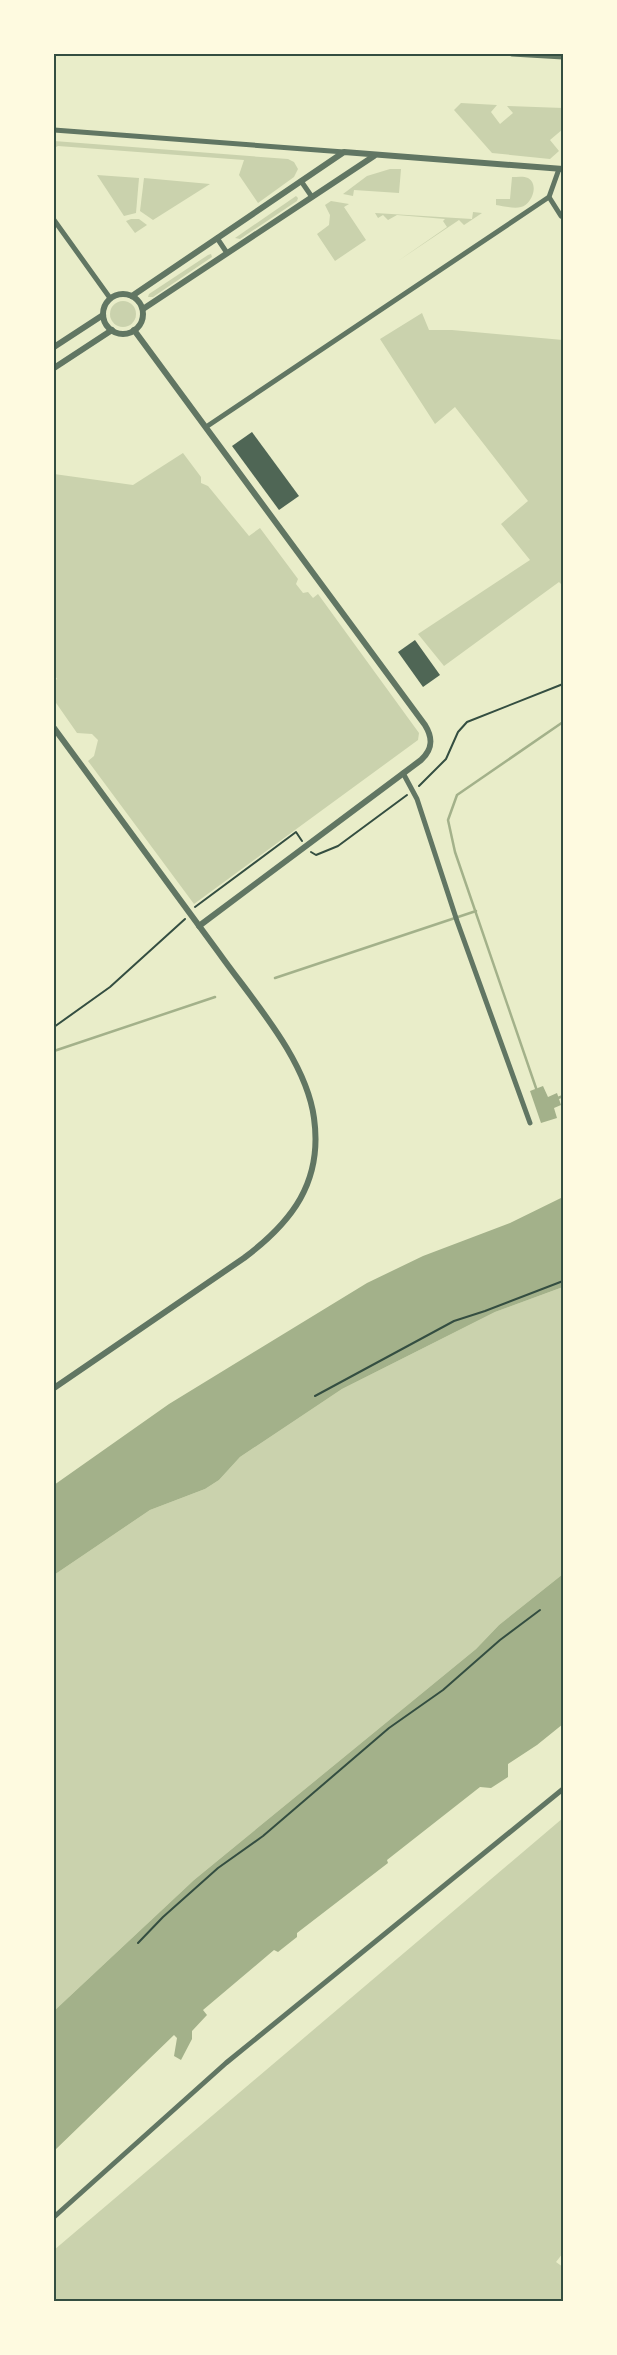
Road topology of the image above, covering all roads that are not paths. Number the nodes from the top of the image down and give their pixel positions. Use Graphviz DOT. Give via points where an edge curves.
graph roads {
  1 [pos="512,54"];
  2 [pos="552,55"];
  3 [pos="563,57"];
  4 [pos="54,130"];
  5 [pos="344,152"];
  6 [pos="374,156"];
  7 [pos="561,169"];
  8 [pos="301,181"];
  9 [pos="312,197"];
  10 [pos="549,197"];
  11 [pos="560,216"];
  12 [pos="54,220"];
  13 [pos="217,238"];
  14 [pos="227,253"];
  15 [pos="132,296"];
  16 [pos="110,298"];
  17 [pos="143,309"];
  18 [pos="103,315"];
  19 [pos="112,330"];
  20 [pos="134,330"];
  21 [pos="54,348"];
  22 [pos="54,368"];
  23 [pos="206,427"];
  24 [pos="54,728"];
  25 [pos="403,773"];
  26 [pos="200,926"];
  27 [pos="530,1123"];
  28 [pos="54,1388"];
  29 [pos="563,1788"];
  30 [pos="54,2216"];
  1 -- 2 [label="street"];
  2 -- 3 [label="street"];
  4 -- 5 [label="street"];
  5 -- 6 [label="street"];
  5 -- 8 [label="street"];
  6 -- 7 [label="street"];
  6 -- 9 [label="street"];
  7 -- 10 [label="street"];
  8 -- 9 [label="street"];
  8 -- 13 [label="street"];
  9 -- 14 [label="street"];
  10 -- 11 [label="street"];
  10 -- 23 [label="street"];
  12 -- 16 [label="street"];
  13 -- 14 [label="street"];
  13 -- 15 [label="street"];
  14 -- 17 [label="street"];
  15 -- 16 [label="street" via="121,294"];
  15 -- 17 [label="street"];
  16 -- 18 [label="street" via="104,306"];
  17 -- 20 [label="street" via="141,322"];
  18 -- 19 [label="street"];
  18 -- 21 [label="street"];
  19 -- 20 [label="street" via="123,334"];
  19 -- 22 [label="street"];
  20 -- 23 [label="street"];
  23 -- 25 [label="street" via="429,732 431,745 427,755"];
  24 -- 26 [label="street"];
  25 -- 26 [label="street"];
  25 -- 27 [label="street" via="416,794 454,913"];
  26 -- 28 [label="street" via="278,1036 305,1085 316,1131 310,1177 291,1215 263,1244"];
  29 -- 30 [label="street" via="226,2062"];
}
